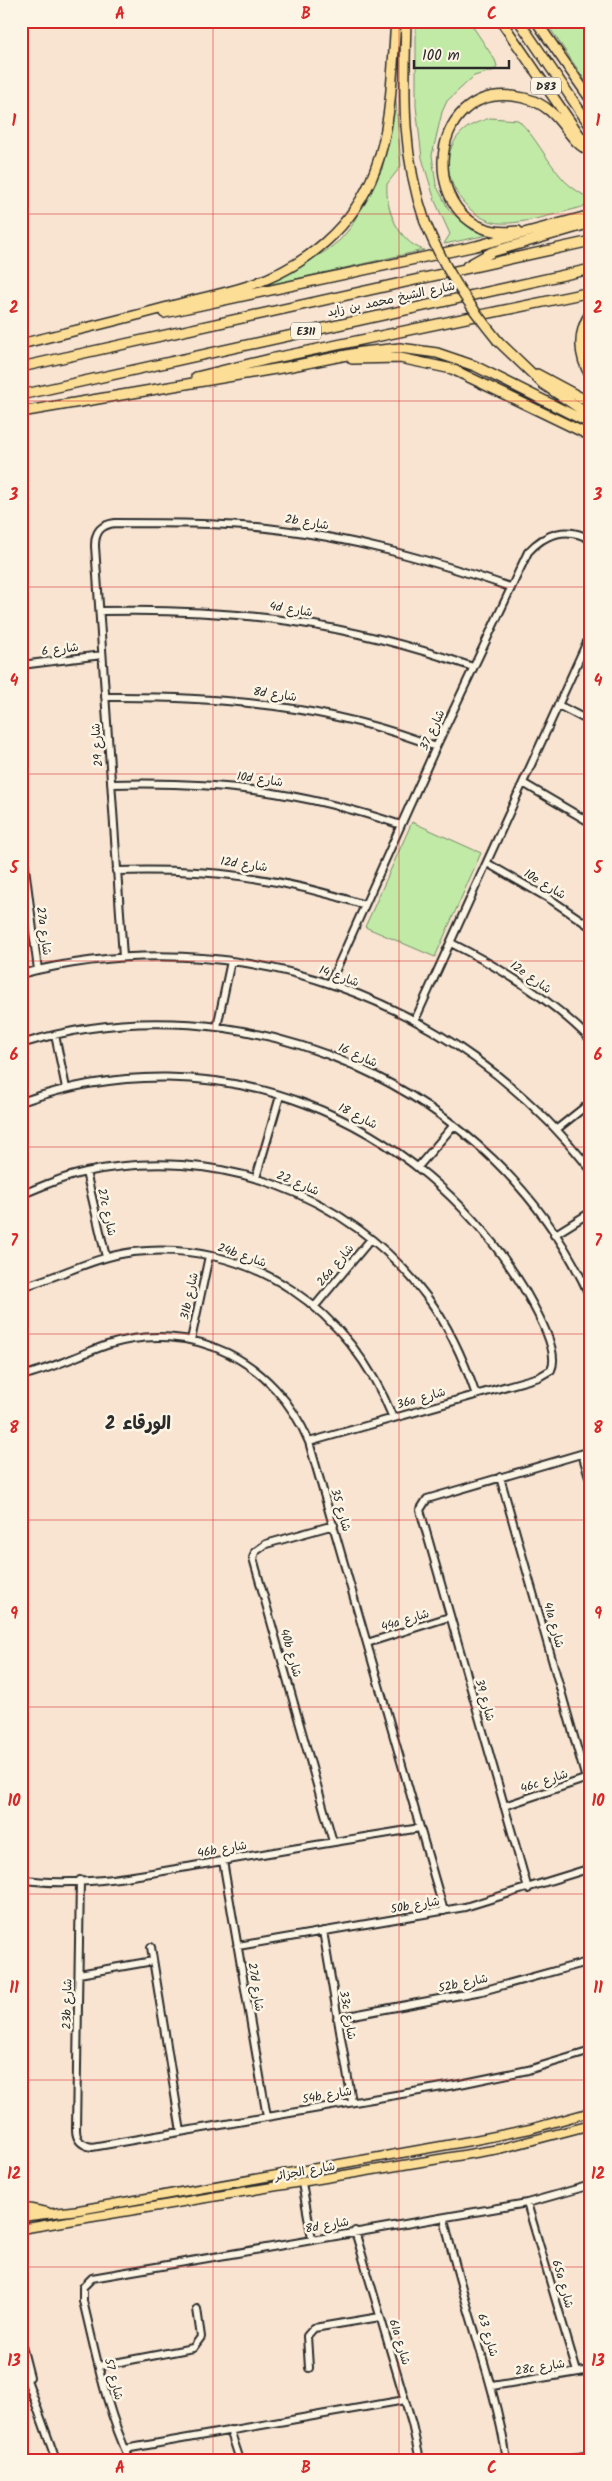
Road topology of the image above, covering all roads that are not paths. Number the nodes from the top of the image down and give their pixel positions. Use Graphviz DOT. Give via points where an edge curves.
graph roads {
  1 [pos="396,21"];
  2 [pos="406,21"];
  3 [pos="501,21"];
  4 [pos="519,21"];
  5 [pos="536,21"];
  6 [pos="591,100"];
  7 [pos="591,127"];
  8 [pos="591,151"];
  9 [pos="591,215"];
  10 [pos="577,218"];
  11 [pos="591,222"];
  12 [pos="591,241"];
  13 [pos="591,268"];
  14 [pos="464,269"];
  15 [pos="591,292"];
  16 [pos="591,312"];
  17 [pos="124,319"];
  18 [pos="21,344"];
  19 [pos="518,361"];
  20 [pos="21,367"];
  21 [pos="287,367"];
  22 [pos="591,377"];
  23 [pos="152,390"];
  24 [pos="21,395"];
  25 [pos="591,403"];
  26 [pos="21,412"];
  27 [pos="591,416"];
  28 [pos="591,424"];
  29 [pos="591,436"];
  30 [pos="97,532"];
  31 [pos="591,540"];
  32 [pos="510,587"];
  33 [pos="101,611"];
  34 [pos="591,633"];
  35 [pos="102,655"];
  36 [pos="21,665"];
  37 [pos="473,667"];
  38 [pos="105,698"];
  39 [pos="558,705"];
  40 [pos="591,722"];
  41 [pos="436,747"];
  42 [pos="523,783"];
  43 [pos="111,784"];
  44 [pos="591,824"];
  45 [pos="401,825"];
  46 [pos="21,836"];
  47 [pos="486,863"];
  48 [pos="116,871"];
  49 [pos="24,885"];
  50 [pos="365,905"];
  51 [pos="591,927"];
  52 [pos="450,943"];
  53 [pos="123,957"];
  54 [pos="228,961"];
  55 [pos="38,970"];
  56 [pos="21,974"];
  57 [pos="330,983"];
  58 [pos="415,1020"];
  59 [pos="220,1027"];
  60 [pos="53,1036"];
  61 [pos="591,1040"];
  62 [pos="21,1044"];
  63 [pos="66,1088"];
  64 [pos="280,1096"];
  65 [pos="21,1102"];
  66 [pos="591,1102"];
  67 [pos="452,1124"];
  68 [pos="557,1129"];
  69 [pos="418,1167"];
  70 [pos="591,1170"];
  71 [pos="86,1172"];
  72 [pos="256,1178"];
  73 [pos="21,1195"];
  74 [pos="591,1212"];
  75 [pos="556,1237"];
  76 [pos="371,1239"];
  77 [pos="209,1256"];
  78 [pos="106,1257"];
  79 [pos="21,1287"];
  80 [pos="591,1299"];
  81 [pos="316,1306"];
  82 [pos="191,1340"];
  83 [pos="21,1376"];
  84 [pos="539,1377"];
  85 [pos="476,1395"];
  86 [pos="393,1418"];
  87 [pos="310,1442"];
  88 [pos="591,1451"];
  89 [pos="582,1454"];
  90 [pos="500,1477"];
  91 [pos="591,1483"];
  92 [pos="334,1525"];
  93 [pos="449,1618"];
  94 [pos="367,1643"];
  95 [pos="588,1778"];
  96 [pos="504,1806"];
  97 [pos="420,1828"];
  98 [pos="333,1842"];
  99 [pos="223,1860"];
  100 [pos="591,1868"];
  101 [pos="23,1880"];
  102 [pos="80,1880"];
  103 [pos="528,1889"];
  104 [pos="444,1911"];
  105 [pos="323,1931"];
  106 [pos="238,1946"];
  107 [pos="151,1947"];
  108 [pos="153,1961"];
  109 [pos="591,1961"];
  110 [pos="79,1974"];
  111 [pos="337,2018"];
  112 [pos="591,2051"];
  113 [pos="352,2102"];
  114 [pos="591,2112"];
  115 [pos="267,2116"];
  116 [pos="591,2125"];
  117 [pos="76,2129"];
  118 [pos="181,2132"];
  119 [pos="302,2183"];
  120 [pos="591,2185"];
  121 [pos="527,2203"];
  122 [pos="21,2207"];
  123 [pos="49,2213"];
  124 [pos="21,2217"];
  125 [pos="444,2218"];
  126 [pos="45,2227"];
  127 [pos="21,2230"];
  128 [pos="355,2231"];
  129 [pos="21,2235"];
  130 [pos="312,2239"];
  131 [pos="84,2301"];
  132 [pos="197,2309"];
  133 [pos="380,2317"];
  134 [pos="21,2342"];
  135 [pos="21,2364"];
  136 [pos="99,2366"];
  137 [pos="309,2368"];
  138 [pos="591,2370"];
  139 [pos="577,2372"];
  140 [pos="492,2386"];
  141 [pos="405,2400"];
  142 [pos="37,2402"];
  143 [pos="230,2430"];
  144 [pos="125,2449"];
  145 [pos="591,2455"];
  146 [pos="56,2460"];
  147 [pos="130,2460"];
  148 [pos="240,2460"];
  149 [pos="420,2460"];
  150 [pos="507,2460"];
  151 [pos="560,2460"];
  1 -- 17 [label="highway" via="380,158 365,193 344,224 309,255 264,280"];
  2 -- 19 [label="highway, bridge" via="405,142 412,183 440,258 460,292"];
  3 -- 8 [label="highway, D83"];
  4 -- 7 [label="highway, D83"];
  5 -- 6 [label="highway"];
  8 -- 10 [label="highway" via="580,145 558,116 546,107 524,98 508,96 485,100 466,111 455,122 444,146 442,163 446,188 460,210 480,225 513,232"];
  9 -- 10 [label="highway"];
  10 -- 17 [label="highway" via="476,246 180,310"];
  11 -- 14 [label="highway" via="492,252"];
  12 -- 14 [label="highway, شارع الشيخ محمد بن زايد / E311"];
  13 -- 24 [label="highway, شارع الشيخ محمد بن زايد / E311"];
  14 -- 20 [label="highway, شارع الشيخ محمد بن زايد / E311"];
  15 -- 23 [label="highway" via="270,359"];
  16 -- 22 [label="highway" via="583,328 580,346"];
  17 -- 18 [label="highway"];
  19 -- 25 [label="highway"];
  19 -- 27 [label="highway" via="556,395"];
  21 -- 23 [label="highway"];
  21 -- 28 [label="highway" via="379,349 400,348 437,354 475,366"];
  21 -- 29 [label="highway" via="381,357 434,364 470,376"];
  23 -- 26 [label="highway"];
  30 -- 32 [label="street, 2b شارع" via="108,524 166,523 233,525 296,532 391,550"];
  30 -- 33 [label="street, شارع 29" via="95,546"];
  31 -- 32 [label="street, شارع 37" via="567,532 545,537 528,552"];
  32 -- 37 [label="street, شارع 37"];
  33 -- 35 [label="street, شارع 29"];
  33 -- 37 [label="street, 4d شارع" via="212,612 297,621 374,636"];
  34 -- 39 [label="street"];
  35 -- 36 [label="street, شارع 6"];
  35 -- 38 [label="street, شارع 29"];
  37 -- 41 [label="street, شارع 37"];
  38 -- 41 [label="street, 8d شارع" via="200,698 283,706 378,727"];
  38 -- 43 [label="street, شارع 29"];
  39 -- 40 [label="street"];
  39 -- 42 [label="street"];
  41 -- 45 [label="street, شارع 37"];
  42 -- 44 [label="street"];
  42 -- 47 [label="street"];
  43 -- 45 [label="street, 10d شارع" via="210,784 276,792 341,806"];
  43 -- 48 [label="street, شارع 29"];
  45 -- 50 [label="street, شارع 37"];
  46 -- 49 [label="street, 27a شارع"];
  47 -- 51 [label="street, 10e شارع"];
  47 -- 52 [label="street"];
  48 -- 50 [label="street, 12d شارع" via="194,870 252,876 309,888"];
  48 -- 53 [label="street, شارع 29"];
  49 -- 55 [label="street, 27a شارع"];
  50 -- 57 [label="street, شارع 37"];
  52 -- 58 [label="street"];
  52 -- 61 [label="street, 12e شارع" via="503,971"];
  53 -- 54 [label="street, شارع 14"];
  53 -- 55 [label="street, شارع 14"];
  54 -- 57 [label="street, شارع 14"];
  54 -- 59 [label="street"];
  55 -- 56 [label="street, شارع 14"];
  57 -- 58 [label="street, شارع 14"];
  58 -- 68 [label="street, شارع 14" via="498,1074"];
  59 -- 60 [label="street, شارع 16" via="134,1024"];
  59 -- 67 [label="street, شارع 16" via="277,1038 338,1058 404,1091"];
  60 -- 62 [label="street, شارع 16"];
  60 -- 63 [label="street"];
  63 -- 64 [label="street, شارع 18" via="121,1079 190,1079 224,1082"];
  63 -- 65 [label="street, شارع 18"];
  64 -- 69 [label="street, شارع 18" via="353,1124"];
  64 -- 72 [label="street"];
  66 -- 68 [label="street"];
  67 -- 69 [label="street"];
  67 -- 75 [label="street, شارع 16" via="504,1171"];
  68 -- 70 [label="street, شارع 14"];
  69 -- 84 [label="street, شارع 18" via="478,1225 509,1265 526,1294 555,1357 551,1370"];
  71 -- 72 [label="street, شارع 22" via="135,1165 184,1165"];
  71 -- 73 [label="street, شارع 22"];
  71 -- 78 [label="street, 27c شارع"];
  72 -- 76 [label="street, شارع 22" via="317,1202 345,1218"];
  74 -- 75 [label="street"];
  75 -- 80 [label="street, شارع 16"];
  76 -- 81 [label="street, 26a شارع"];
  76 -- 85 [label="street, شارع 22" via="392,1256 427,1297 456,1344"];
  77 -- 78 [label="street, 24b شارع" via="186,1251 160,1251"];
  77 -- 81 [label="street, 24b شارع" via="256,1270"];
  77 -- 82 [label="street, 31b شارع"];
  78 -- 79 [label="street, 24b شارع"];
  81 -- 86 [label="street, 24b شارع" via="363,1359"];
  82 -- 83 [label="street, شارع 35" via="128,1340"];
  82 -- 87 [label="street, شارع 35" via="239,1358 267,1379 289,1403"];
  84 -- 85 [label="street, 36a شارع"];
  85 -- 86 [label="street, 36a شارع"];
  86 -- 87 [label="street, 36a شارع"];
  87 -- 92 [label="street, شارع 35"];
  88 -- 89 [label="street"];
  89 -- 90 [label="street"];
  89 -- 91 [label="street"];
  90 -- 93 [label="street, شارع 39" via="427,1499 420,1510"];
  90 -- 95 [label="street, 41a شارع"];
  92 -- 94 [label="street, شارع 35"];
  92 -- 98 [label="street, 40b شارع" via="260,1546 253,1558"];
  93 -- 94 [label="street, 44a شارع"];
  93 -- 96 [label="street, شارع 39"];
  94 -- 97 [label="street, شارع 35"];
  95 -- 96 [label="street, 46c شارع"];
  96 -- 103 [label="street, شارع 39"];
  97 -- 98 [label="street, 46b شارع"];
  97 -- 104 [label="street, شارع 35"];
  98 -- 99 [label="street, 46b شارع"];
  99 -- 102 [label="street, 46b شارع"];
  99 -- 106 [label="street, 27d شارع"];
  100 -- 103 [label="street, 50b شارع"];
  101 -- 102 [label="street, 46b شارع"];
  102 -- 110 [label="street, 23b شارع"];
  103 -- 104 [label="street, 50b شارع"];
  104 -- 105 [label="street, 50b شارع"];
  105 -- 106 [label="street, 50b شارع"];
  105 -- 111 [label="street, 33c شارع"];
  106 -- 115 [label="street, 27d شارع"];
  107 -- 108 [label="street"];
  108 -- 110 [label="street"];
  108 -- 118 [label="street"];
  109 -- 111 [label="street, 52b شارع" via="482,1991"];
  110 -- 117 [label="street, 23b شارع"];
  111 -- 113 [label="street, 33c شارع"];
  112 -- 113 [label="street, 54b شارع" via="503,2075"];
  113 -- 115 [label="street, 54b شارع"];
  114 -- 123 [label="main road, شارع الجزائر" via="461,2143"];
  115 -- 118 [label="street, 54b شارع"];
  116 -- 119 [label="main road, شارع الجزائر" via="499,2148"];
  117 -- 118 [label="street, 54b شارع" via="81,2143 92,2147"];
  119 -- 126 [label="main road, شارع الجزائر"];
  119 -- 130 [label="street"];
  120 -- 121 [label="street, 8d شارع"];
  121 -- 125 [label="street, 8d شارع"];
  121 -- 139 [label="street, 65a شارع"];
  122 -- 123 [label="main road"];
  123 -- 124 [label="main road, شارع الجزائر"];
  125 -- 128 [label="street, 8d شارع"];
  125 -- 140 [label="street, شارع 63"];
  126 -- 127 [label="main road, شارع الجزائر"];
  126 -- 129 [label="main road"];
  128 -- 130 [label="street, 8d شارع"];
  128 -- 133 [label="street, 61a شارع"];
  130 -- 131 [label="street, 8d شارع" via="92,2278 84,2288"];
  131 -- 136 [label="street, شارع 57"];
  132 -- 136 [label="street" via="201,2337 193,2348"];
  133 -- 137 [label="street" via="314,2328 307,2336"];
  133 -- 141 [label="street, 61a شارع"];
  134 -- 142 [label="street"];
  135 -- 142 [label="street"];
  136 -- 144 [label="street, شارع 57"];
  138 -- 139 [label="street, 28c شارع"];
  139 -- 140 [label="street, 28c شارع"];
  140 -- 150 [label="street, شارع 63"];
  141 -- 143 [label="street"];
  141 -- 149 [label="street, 61a شارع"];
  142 -- 146 [label="street"];
  143 -- 144 [label="street"];
  143 -- 148 [label="street"];
  144 -- 147 [label="street, شارع 57"];
  145 -- 151 [label="street"];
}
